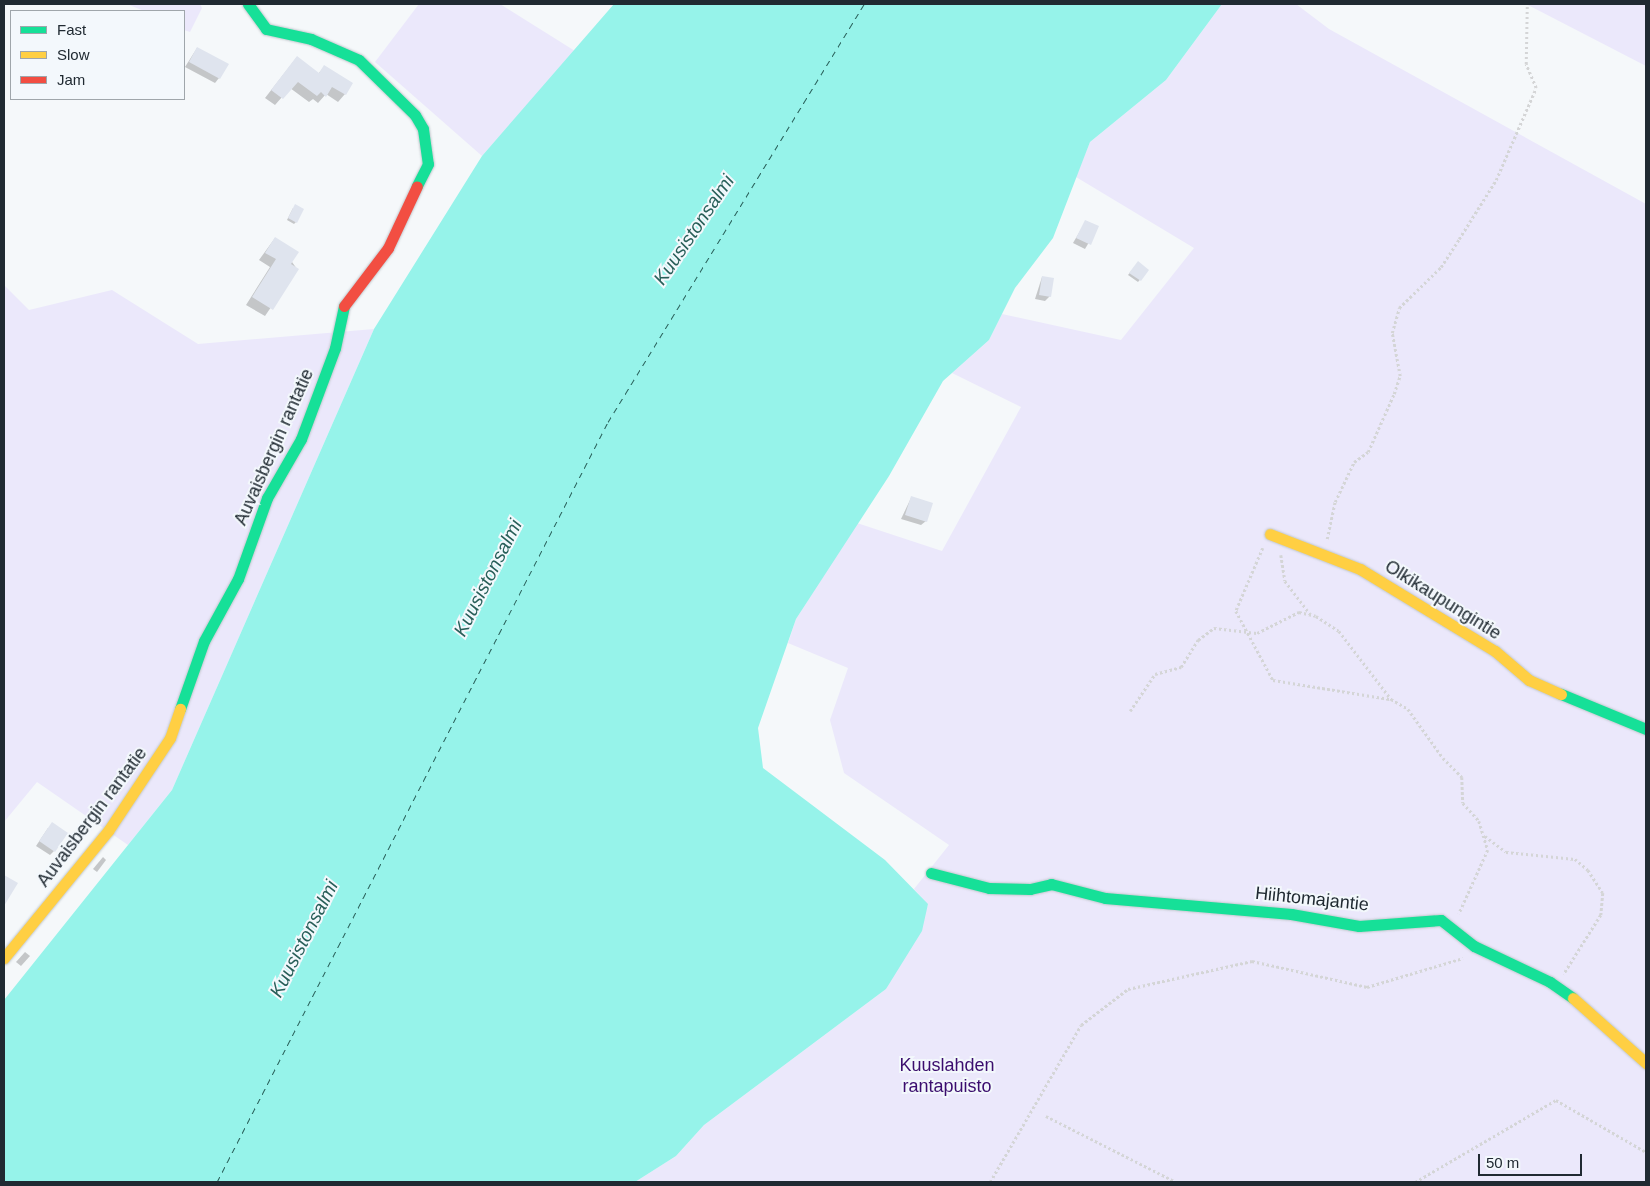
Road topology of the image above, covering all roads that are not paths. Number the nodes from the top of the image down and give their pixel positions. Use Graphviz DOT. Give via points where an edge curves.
graph roads {
  1 [pos="248,4"];
  2 [pos="1270,534"];
  3 [pos="1646,729"];
  4 [pos="931,873"];
  5 [pos="4,958"];
  6 [pos="1646,1063"];
  1 -- 5 [label="street, Auvaisbergin rantatie" via="266,29 311,38 359,60 415,115 423,129 428,164 388,248 346,299 335,348 300,439 267,498 238,580 204,641 170,738 108,831"];
  2 -- 3 [label="street, Olkikaupungintie" via="1360,569 1475,639 1529,680"];
  4 -- 6 [label="street, Hiihtomajantie" via="989,888 1030,889 1051,884 1105,898 1291,914 1359,926 1441,920 1474,946 1555,986 1590,1010"];
}
